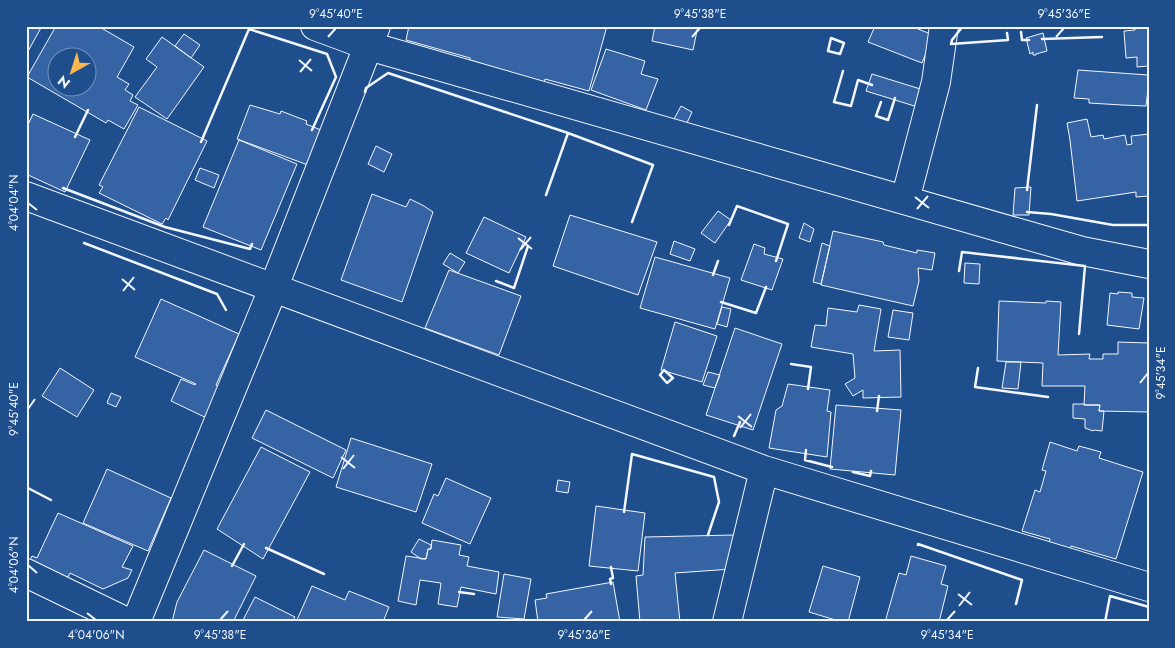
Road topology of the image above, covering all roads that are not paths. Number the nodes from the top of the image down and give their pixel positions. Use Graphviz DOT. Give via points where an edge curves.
graph roads {
  1 [pos="315,26"];
  2 [pos="944,26"];
  3 [pos="372,36"];
  4 [pos="26,196"];
  5 [pos="905,200"];
  6 [pos="1149,264"];
  7 [pos="273,289"];
  8 [pos="764,470"];
  9 [pos="26,573"];
  10 [pos="1149,587"];
  11 [pos="128,622"];
  12 [pos="136,622"];
  13 [pos="727,622"];
  1 -- 3 [label="street"];
  2 -- 5 [label="street" via="936,82"];
  3 -- 5 [label="street"];
  3 -- 7 [label="street"];
  4 -- 7 [label="street"];
  5 -- 6 [label="street" via="1082,251"];
  7 -- 8 [label="street"];
  7 -- 12 [label="street"];
  8 -- 10 [label="street"];
  8 -- 13 [label="street"];
  9 -- 11 [label="street"];
}
